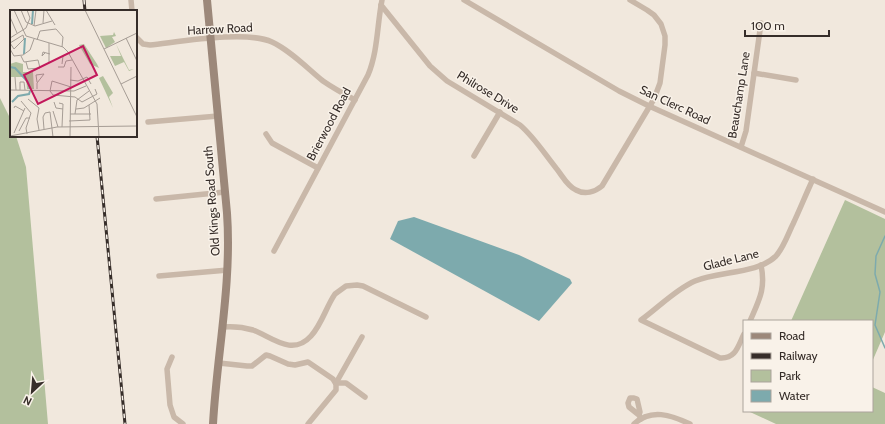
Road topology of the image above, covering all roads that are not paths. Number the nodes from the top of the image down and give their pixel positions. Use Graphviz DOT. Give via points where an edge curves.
graph roads {
  1 [pos="131,0"];
  2 [pos="207,0"];
  3 [pos="464,0"];
  4 [pos="630,0"];
  5 [pos="382,2"];
  6 [pos="132,10"];
  7 [pos="762,23"];
  8 [pos="138,39"];
  9 [pos="210,39"];
  10 [pos="754,73"];
  11 [pos="796,80"];
  12 [pos="355,100"];
  13 [pos="649,106"];
  14 [pos="500,112"];
  15 [pos="218,116"];
  16 [pos="148,122"];
  17 [pos="266,134"];
  18 [pos="741,147"];
  19 [pos="474,156"];
  20 [pos="318,168"];
  21 [pos="813,179"];
  22 [pos="225,192"];
  23 [pos="156,199"];
  24 [pos="885,212"];
  25 [pos="274,251"];
  26 [pos="761,265"];
  27 [pos="228,270"];
  28 [pos="159,276"];
  29 [pos="426,317"];
  30 [pos="750,320"];
  31 [pos="222,327"];
  32 [pos="743,336"];
  33 [pos="362,337"];
  34 [pos="172,357"];
  35 [pos="219,363"];
  36 [pos="336,383"];
  37 [pos="365,397"];
  38 [pos="183,424"];
  39 [pos="213,424"];
  40 [pos="308,424"];
  41 [pos="634,424"];
  42 [pos="690,424"];
  1 -- 6 [label="street"];
  2 -- 9 [label="street, Old Kings Road South"];
  3 -- 13 [label="street, San Clerc Road"];
  4 -- 13 [label="street" via="654,15 662,24 665,36 660,83"];
  5 -- 12 [label="street, Brierwood Road" via="372,65"];
  5 -- 14 [label="street, Philrose Drive" via="438,74"];
  7 -- 10 [label="street, Beauchamp Lane"];
  8 -- 9 [label="street, Harrow Road" via="143,44 150,45"];
  9 -- 12 [label="street, Harrow Road" via="244,37 261,38 272,42 334,88"];
  9 -- 15 [label="street, Old Kings Road South"];
  10 -- 11 [label="street"];
  10 -- 18 [label="street, Beauchamp Lane" via="746,131"];
  12 -- 20 [label="street, Brierwood Road"];
  13 -- 14 [label="street, Philrose Drive" via="602,186 598,190 586,193 570,186 530,134"];
  13 -- 18 [label="street, San Clerc Road"];
  14 -- 19 [label="street"];
  15 -- 16 [label="street"];
  15 -- 22 [label="street, Old Kings Road South"];
  17 -- 20 [label="street" via="272,144"];
  18 -- 21 [label="street, San Clerc Road"];
  20 -- 25 [label="street, Brierwood Road"];
  21 -- 24 [label="street, San Clerc Road"];
  21 -- 26 [label="street, Glade Lane" via="782,248"];
  22 -- 23 [label="street"];
  22 -- 27 [label="street, Old Kings Road South"];
  26 -- 30 [label="street" via="763,286"];
  26 -- 32 [label="street, Glade Lane" via="693,282 641,320 720,358 733,355"];
  27 -- 28 [label="street"];
  27 -- 31 [label="street, Old Kings Road South"];
  29 -- 31 [label="street" via="357,285 340,289 314,332 297,345 281,344 246,328"];
  31 -- 35 [label="street, Old Kings Road South"];
  33 -- 36 [label="street"];
  34 -- 38 [label="street" via="167,369 170,405 174,417"];
  35 -- 36 [label="street" via="252,366 263,357 270,356 288,364 308,362"];
  35 -- 39 [label="street, Old Kings Road South"];
  36 -- 37 [label="street" via="346,383"];
  36 -- 40 [label="street" via="336,390"];
  41 -- 42 [label="street" via="640,417 665,414"];
}
